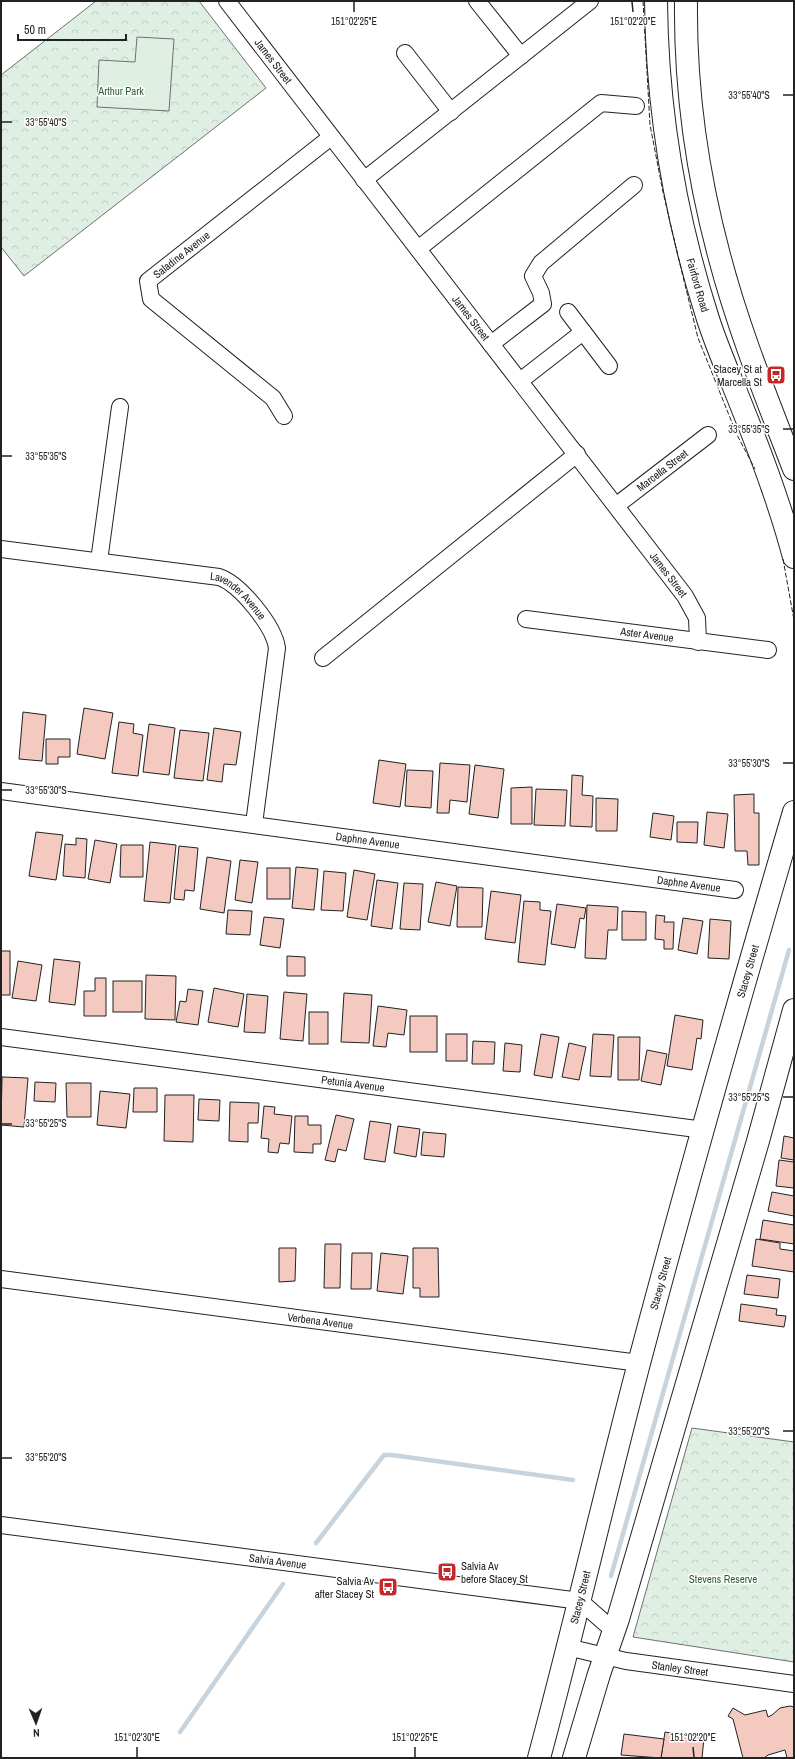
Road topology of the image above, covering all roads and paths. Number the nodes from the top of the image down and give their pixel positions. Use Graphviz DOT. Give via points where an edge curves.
graph roads {
  1 [pos="227,1"];
  2 [pos="477,1"];
  3 [pos="589,1"];
  4 [pos="656,1"];
  5 [pos="686,1"];
  6 [pos="405,53"];
  7 [pos="521,56"];
  8 [pos="636,106"];
  9 [pos="451,112"];
  10 [pos="331,137"];
  11 [pos="364,180"];
  12 [pos="634,185"];
  13 [pos="418,249"];
  14 [pos="568,312"];
  15 [pos="583,332"];
  16 [pos="491,344"];
  17 [pos="609,366"];
  18 [pos="520,381"];
  19 [pos="120,407"];
  20 [pos="284,416"];
  21 [pos="708,435"];
  22 [pos="577,454"];
  23 [pos="794,469"];
  24 [pos="617,505"];
  25 [pos="1,549"];
  26 [pos="794,557"];
  27 [pos="99,561"];
  28 [pos="526,619"];
  29 [pos="698,642"];
  30 [pos="768,650"];
  31 [pos="323,658"];
  32 [pos="1,791"];
  33 [pos="794,812"];
  34 [pos="254,824"];
  35 [pos="735,890"];
  36 [pos="794,1010"];
  37 [pos="1,1037"];
  38 [pos="704,1130"];
  39 [pos="1,1279"];
  40 [pos="639,1363"];
  41 [pos="1,1525"];
  42 [pos="580,1601"];
  43 [pos="614,1632"];
  44 [pos="567,1647"];
  45 [pos="606,1656"];
  46 [pos="794,1684"];
  47 [pos="539,1758"];
  48 [pos="574,1758"];
  1 -- 10 [label="street, James Street"];
  2 -- 7 [label="street"];
  3 -- 7 [label="street"];
  4 -- 26 [label="highway, Fairford Road" via="664,128 682,224 708,319 762,457"];
  5 -- 23 [label="highway" via="685,32 689,82 708,212 734,307"];
  6 -- 9 [label="street"];
  7 -- 9 [label="street"];
  8 -- 13 [label="street" via="601,103"];
  9 -- 11 [label="street"];
  10 -- 11 [label="street, James Street"];
  10 -- 20 [label="street, Saladine Avenue" via="148,281 151,299 273,398"];
  11 -- 13 [label="street, James Street"];
  12 -- 16 [label="street" via="540,262 533,276 543,304"];
  13 -- 16 [label="street, James Street"];
  14 -- 15 [label="street"];
  15 -- 17 [label="street"];
  15 -- 18 [label="street"];
  16 -- 18 [label="street, James Street"];
  18 -- 22 [label="street, James Street"];
  19 -- 27 [label="street"];
  21 -- 24 [label="street, Marcella Street"];
  22 -- 24 [label="street, James Street"];
  22 -- 31 [label="street"];
  24 -- 29 [label="street, James Street" via="694,610"];
  25 -- 27 [label="street, Lavender Avenue"];
  27 -- 34 [label="street, Lavender Avenue" via="219,577 229,581 244,594 273,632 277,643 277,655"];
  28 -- 29 [label="street, Aster Avenue"];
  29 -- 30 [label="street, Aster Avenue"];
  32 -- 34 [label="street, Daphne Avenue"];
  33 -- 38 [label="highway, Stacey Street"];
  34 -- 35 [label="street, Daphne Avenue"];
  36 -- 43 [label="highway"];
  37 -- 38 [label="street, Petunia Avenue"];
  38 -- 40 [label="highway, Stacey Street"];
  39 -- 40 [label="street, Verbena Avenue"];
  40 -- 42 [label="highway, Stacey Street"];
  41 -- 42 [label="street, Salvia Avenue"];
  42 -- 43 [label="street"];
  42 -- 44 [label="highway, Stacey Street"];
  43 -- 45 [label="highway"];
  44 -- 45 [label="street, Stanley Street"];
  44 -- 47 [label="highway, Stacey Street"];
  45 -- 46 [label="street, Stanley Street"];
  45 -- 48 [label="highway"];
}
